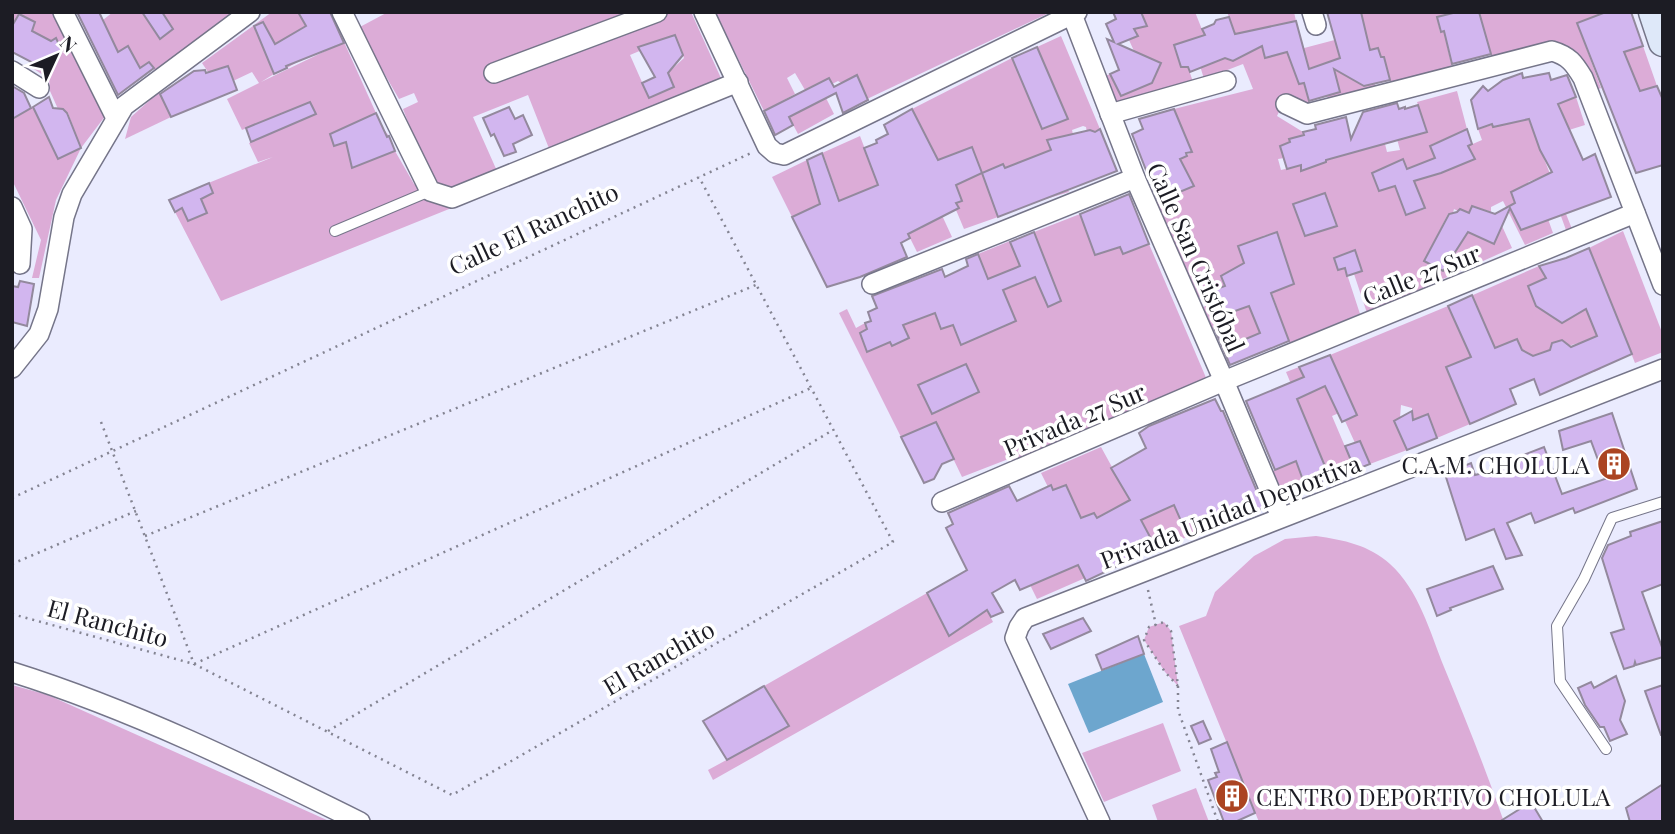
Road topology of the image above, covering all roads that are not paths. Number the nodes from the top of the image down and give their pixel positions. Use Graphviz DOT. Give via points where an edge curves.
graph roads {
  1 [pos="63,12"];
  2 [pos="250,12"];
  3 [pos="342,12"];
  4 [pos="657,12"];
  5 [pos="704,12"];
  6 [pos="1653,12"];
  7 [pos="1073,13"];
  8 [pos="1663,42"];
  9 [pos="12,71"];
  10 [pos="494,73"];
  11 [pos="1226,81"];
  12 [pos="738,82"];
  13 [pos="39,88"];
  14 [pos="1286,104"];
  15 [pos="1110,114"];
  16 [pos="116,118"];
  17 [pos="1135,178"];
  18 [pos="430,191"];
  19 [pos="12,207"];
  20 [pos="1635,213"];
  21 [pos="335,232"];
  22 [pos="20,264"];
  23 [pos="873,284"];
  24 [pos="1663,285"];
  25 [pos="12,368"];
  26 [pos="1663,369"];
  27 [pos="1224,381"];
  28 [pos="942,502"];
  29 [pos="1663,502"];
  30 [pos="1281,517"];
  31 [pos="12,672"];
  32 [pos="1606,749"];
  33 [pos="352,820"];
  34 [pos="1102,821"];
  1 -- 16 [label="street"];
  2 -- 16 [label="street" via="124,106"];
  3 -- 18 [label="street"];
  4 -- 10 [label="street"];
  5 -- 12 [label="street"];
  6 -- 8 [label="street"];
  7 -- 12 [label="street" via="784,155 767,146"];
  7 -- 15 [label="street, Calle San Cristóbal"];
  9 -- 13 [label="street"];
  11 -- 15 [label="street"];
  12 -- 18 [label="street" via="452,198"];
  14 -- 20 [label="street" via="1307,114 1552,51 1564,54 1583,78"];
  15 -- 17 [label="street, Calle San Cristóbal"];
  16 -- 25 [label="street" via="72,194 39,334"];
  17 -- 23 [label="street"];
  17 -- 27 [label="street, Calle San Cristóbal"];
  18 -- 21 [label="lane"];
  19 -- 22 [label="street" via="22,229"];
  20 -- 24 [label="street"];
  20 -- 27 [label="street, Calle 27 Sur"];
  26 -- 30 [label="street, Privada Unidad Deportiva"];
  27 -- 28 [label="street, Privada 27 Sur"];
  27 -- 30 [label="street, Calle San Cristóbal"];
  29 -- 32 [label="lane" via="1612,518 1557,626 1560,681"];
  30 -- 34 [label="street, Privada Unidad Deportiva" via="1025,618 1018,627 1015,638"];
  31 -- 33 [label="street" via="183,737"];
}
